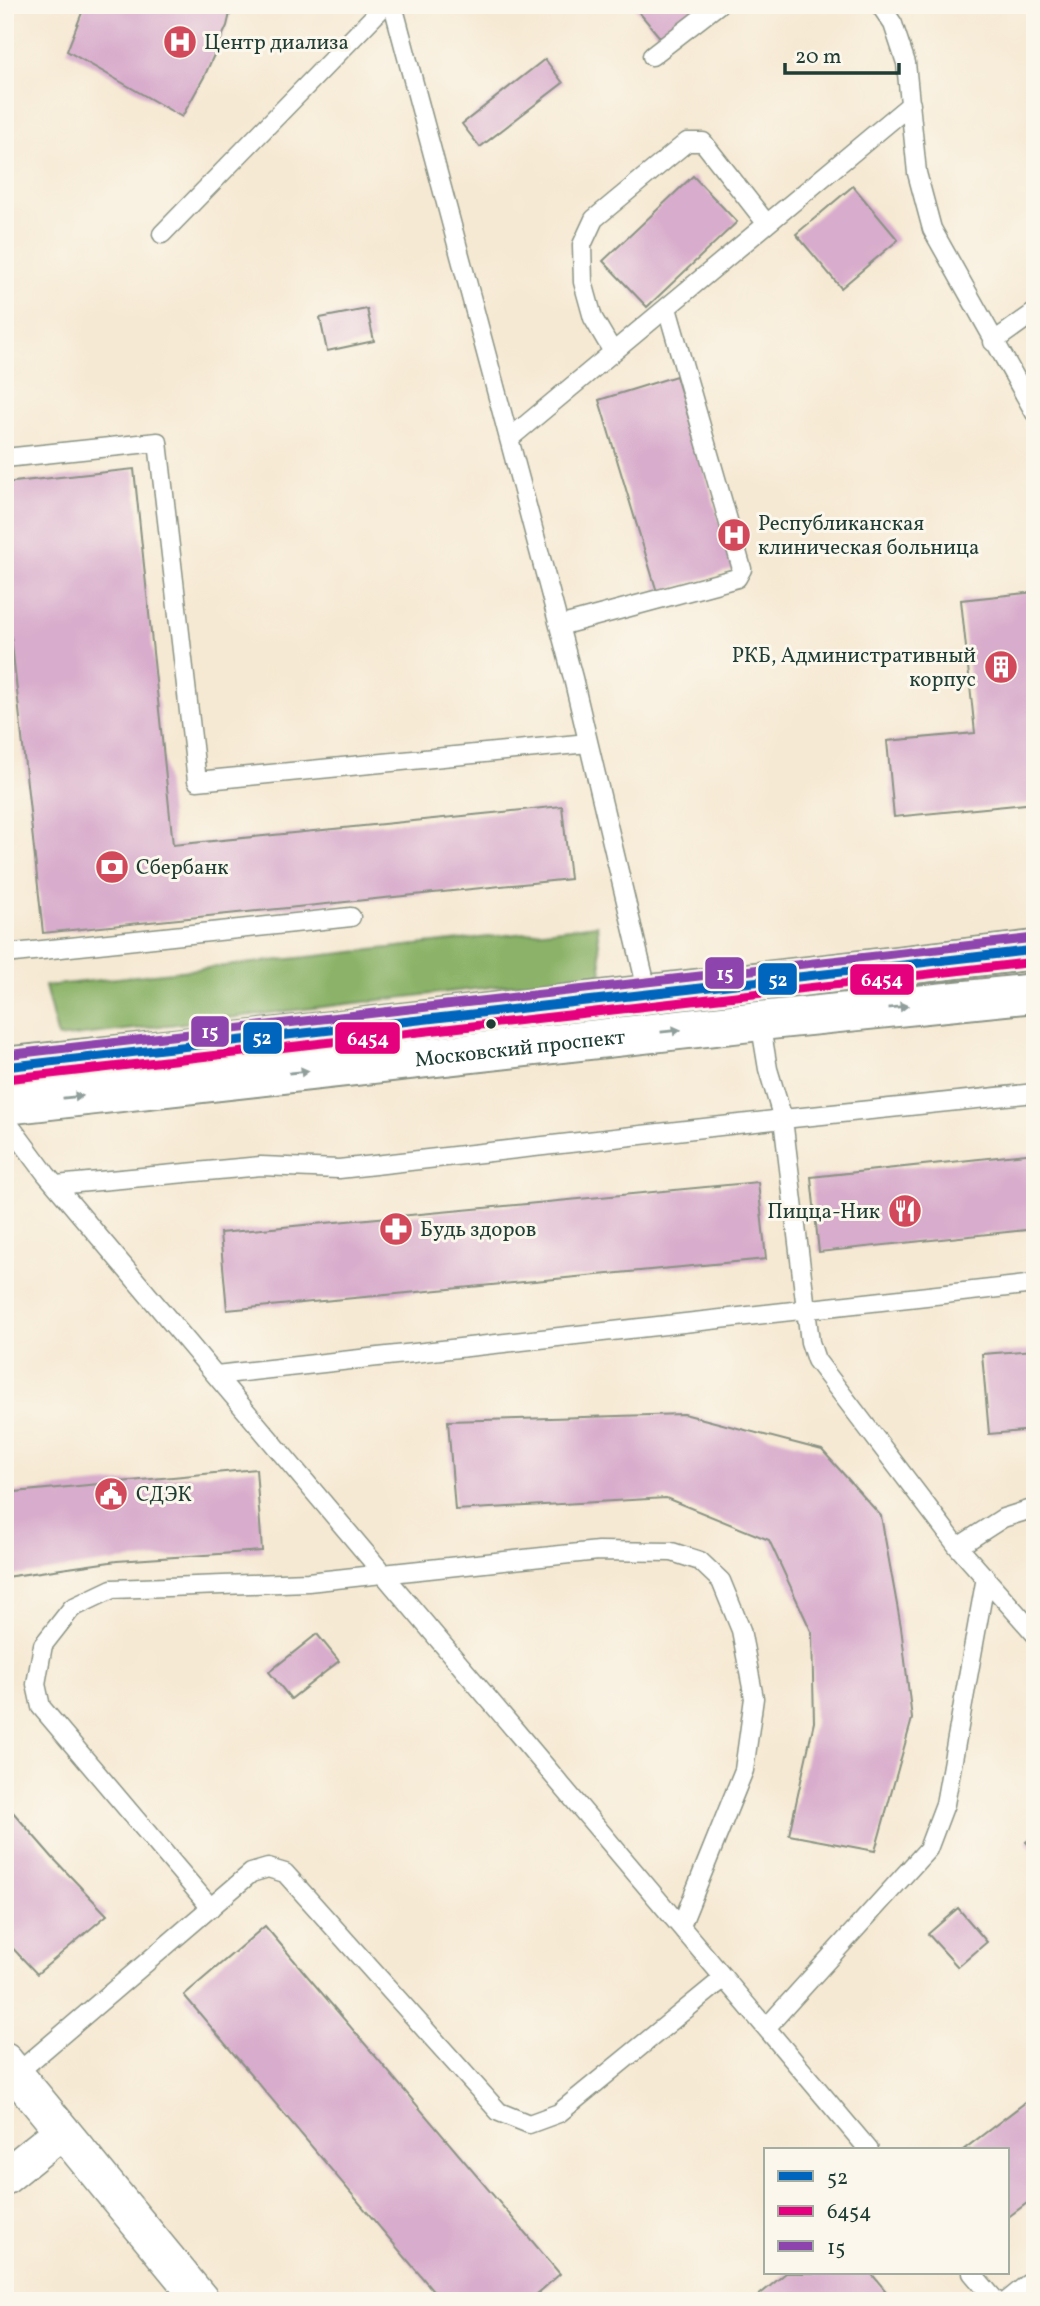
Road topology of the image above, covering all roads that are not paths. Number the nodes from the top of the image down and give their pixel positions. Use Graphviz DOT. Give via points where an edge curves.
graph roads {
  1 [pos="385,5"];
  2 [pos="393,5"];
  3 [pos="718,5"];
  4 [pos="880,5"];
  5 [pos="652,56"];
  6 [pos="911,104"];
  7 [pos="767,224"];
  8 [pos="162,234"];
  9 [pos="667,307"];
  10 [pos="1035,312"];
  11 [pos="993,342"];
  12 [pos="614,352"];
  13 [pos="1035,414"];
  14 [pos="510,438"];
  15 [pos="5,458"];
  16 [pos="559,626"];
  17 [pos="588,743"];
  18 [pos="351,917"];
  19 [pos="1035,950"];
  20 [pos="5,954"];
  21 [pos="1035,993"];
  22 [pos="648,994"];
  23 [pos="760,1021"];
  24 [pos="5,1067"];
  25 [pos="1035,1093"];
  26 [pos="5,1105"];
  27 [pos="5,1119"];
  28 [pos="783,1119"];
  29 [pos="56,1185"];
  30 [pos="1035,1284"];
  31 [pos="806,1309"];
  32 [pos="216,1375"];
  33 [pos="1035,1508"];
  34 [pos="958,1548"];
  35 [pos="384,1574"];
  36 [pos="986,1577"];
  37 [pos="1035,1634"];
  38 [pos="211,1908"];
  39 [pos="681,1926"];
  40 [pos="724,1978"];
  41 [pos="766,2028"];
  42 [pos="11,2068"];
  43 [pos="62,2131"];
  44 [pos="867,2148"];
  45 [pos="5,2177"];
  46 [pos="973,2274"];
  47 [pos="1035,2277"];
  48 [pos="202,2301"];
  49 [pos="996,2301"];
  50 [pos="1007,2301"];
  1 -- 8 [label="lane"];
  2 -- 14 [label="lane"];
  3 -- 5 [label="lane"];
  4 -- 6 [label="lane" via="893,24 906,63"];
  6 -- 7 [label="lane"];
  6 -- 11 [label="lane" via="917,173 932,229"];
  7 -- 9 [label="lane"];
  7 -- 12 [label="lane" via="703,142 687,142 594,219 582,245 583,282 593,318"];
  9 -- 12 [label="lane"];
  9 -- 16 [label="lane" via="742,569 737,578"];
  10 -- 11 [label="lane"];
  11 -- 13 [label="lane"];
  12 -- 14 [label="lane"];
  14 -- 16 [label="lane"];
  15 -- 17 [label="lane" via="158,442 198,781"];
  16 -- 17 [label="lane"];
  17 -- 22 [label="lane"];
  18 -- 20 [label="lane"];
  19 -- 22 [label="main road, Московский проспект"];
  23 -- 21 [label="main road, Московский проспект, one-way"];
  22 -- 24 [label="main road, Московский проспект"];
  26 -- 23 [label="main road, Московский проспект, one-way"];
  23 -- 28 [label="lane"];
  25 -- 28 [label="lane"];
  27 -- 29 [label="lane"];
  28 -- 29 [label="lane" via="339,1169 261,1166"];
  28 -- 31 [label="lane"];
  29 -- 32 [label="lane"];
  30 -- 31 [label="lane"];
  31 -- 32 [label="lane"];
  31 -- 34 [label="lane" via="816,1360"];
  32 -- 35 [label="lane"];
  33 -- 34 [label="lane" via="1003,1518"];
  34 -- 36 [label="lane"];
  35 -- 38 [label="lane" via="308,1582 112,1589 72,1608 43,1645 36,1684 41,1707"];
  35 -- 39 [label="lane"];
  35 -- 39 [label="lane" via="598,1552 672,1552 700,1561 721,1581 741,1630 754,1698 744,1770"];
  36 -- 37 [label="lane"];
  36 -- 41 [label="lane" via="944,1804 928,1849"];
  38 -- 40 [label="lane" via="251,1873 268,1868 285,1874 499,2112 530,2124 559,2113"];
  38 -- 42 [label="lane"];
  39 -- 40 [label="lane"];
  40 -- 41 [label="lane"];
  41 -- 44 [label="lane"];
  42 -- 43 [label="street"];
  43 -- 45 [label="street"];
  43 -- 48 [label="street"];
  46 -- 49 [label="lane"];
  47 -- 50 [label="lane"];
}
